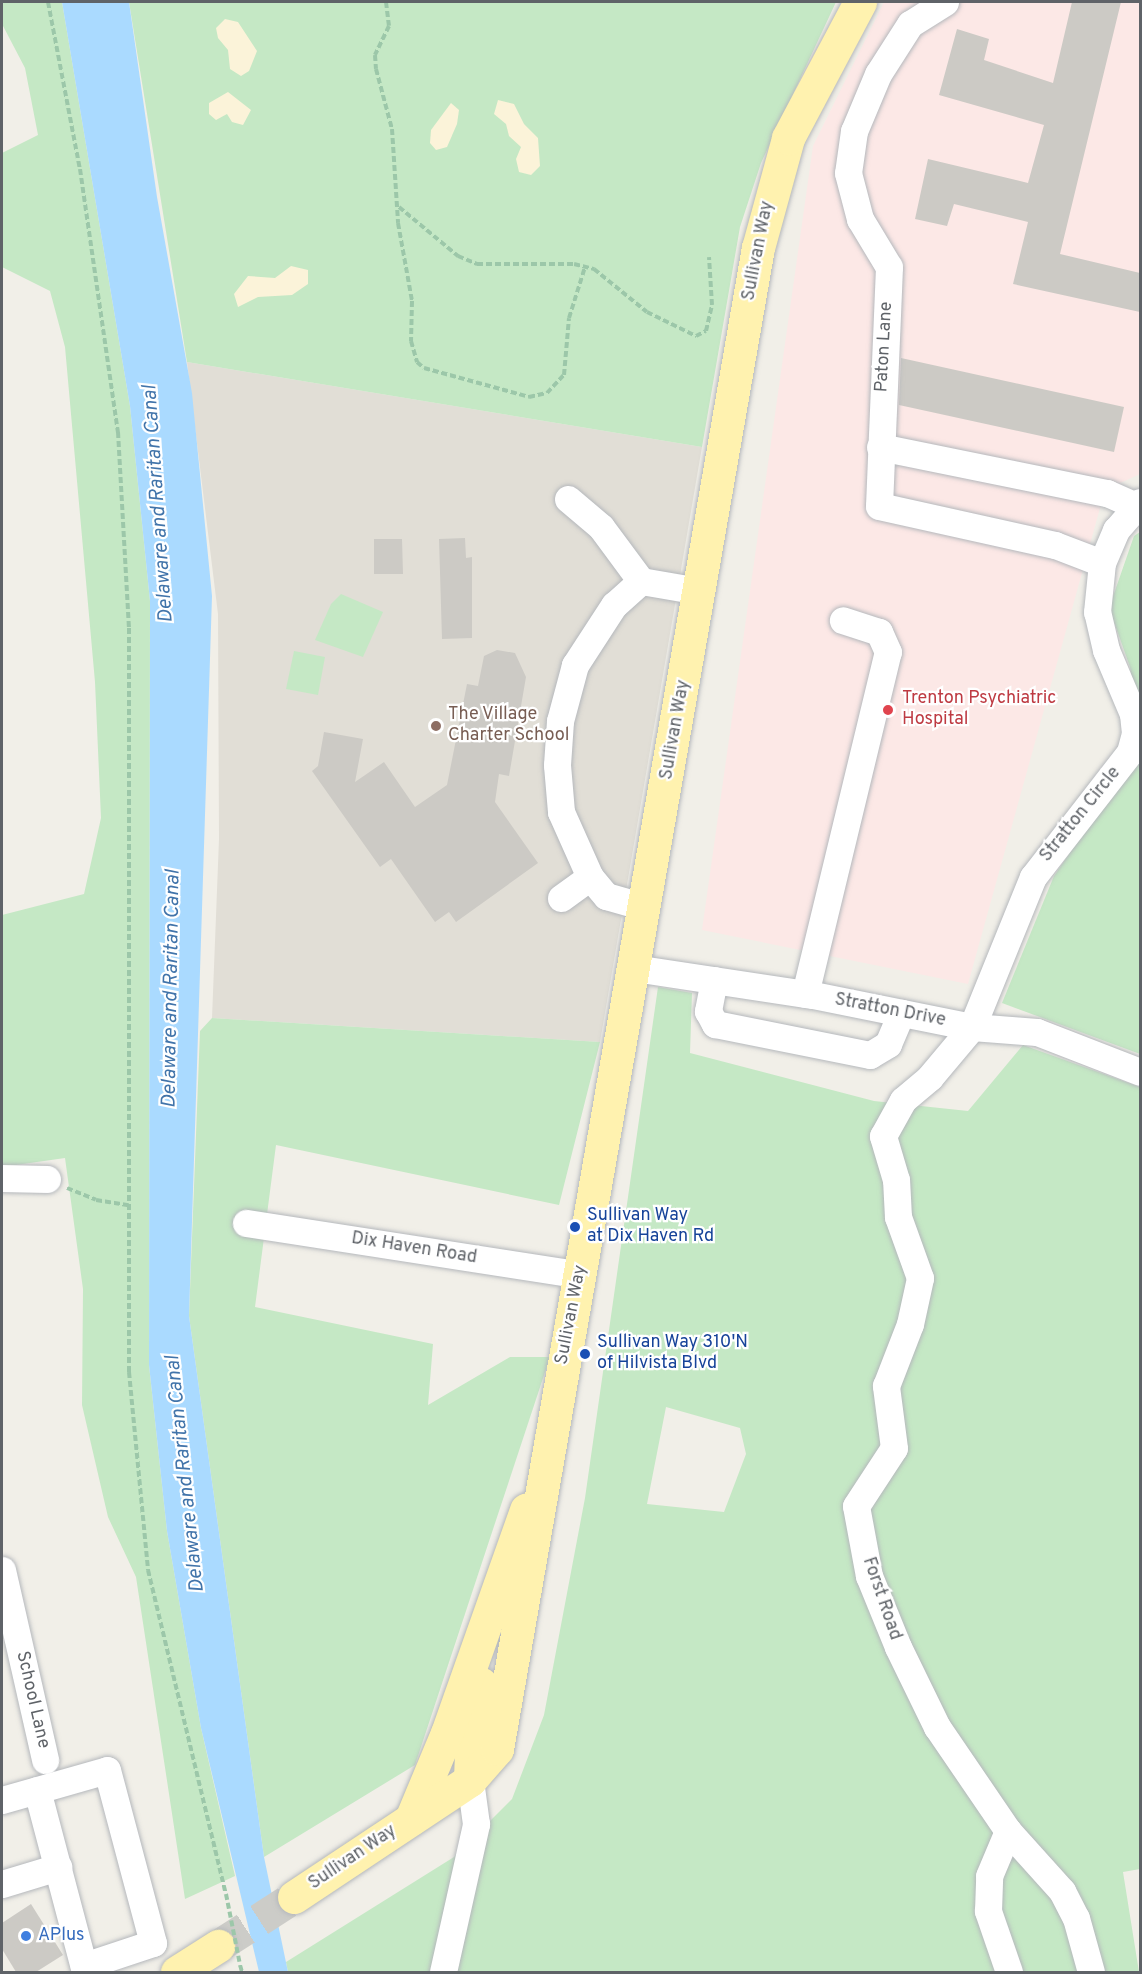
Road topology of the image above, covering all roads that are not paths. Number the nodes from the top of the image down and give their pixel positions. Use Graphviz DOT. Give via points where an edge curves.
graph roads {
  1 [pos="860,2"];
  2 [pos="945,2"];
  3 [pos="880,447"];
  4 [pos="567,499"];
  5 [pos="1138,504"];
  6 [pos="1102,563"];
  7 [pos="642,581"];
  8 [pos="699,591"];
  9 [pos="843,620"];
  10 [pos="590,877"];
  11 [pos="561,898"];
  12 [pos="645,907"];
  13 [pos="634,968"];
  14 [pos="714,980"];
  15 [pos="805,994"];
  16 [pos="901,1013"];
  17 [pos="972,1027"];
  18 [pos="1140,1072"];
  19 [pos="2,1178"];
  20 [pos="47,1179"];
  21 [pos="246,1223"];
  22 [pos="581,1275"];
  23 [pos="541,1476"];
  24 [pos="2,1570"];
  25 [pos="488,1614"];
  26 [pos="11,1655"];
  27 [pos="45,1760"];
  28 [pos="470,1780"];
  29 [pos="37,1790"];
  30 [pos="2,1800"];
  31 [pos="411,1819"];
  32 [pos="1008,1830"];
  33 [pos="58,1867"];
  34 [pos="2,1884"];
  35 [pos="294,1897"];
  36 [pos="153,1943"];
  37 [pos="229,1956"];
  38 [pos="84,1969"];
  39 [pos="176,1972"];
  40 [pos="443,1972"];
  41 [pos="1009,1972"];
  42 [pos="1091,1972"];
  1 -- 8 [label="main road, Sullivan Way" via="803,103 776,171"];
  2 -- 3 [label="street, Paton Lane" via="910,24 878,74 854,131 848,172 860,219 890,267"];
  3 -- 5 [label="street" via="1107,493"];
  3 -- 6 [label="street, Paton Lane" via="879,506 1055,545"];
  4 -- 7 [label="street" via="601,527"];
  5 -- 6 [label="street, Stratton Circle" via="1116,530"];
  6 -- 17 [label="street, Stratton Circle" via="1097,612 1106,650 1133,714 1135,733 1117,774 1055,842 1033,877"];
  7 -- 8 [label="street"];
  7 -- 10 [label="street" via="592,633 575,665 560,722 561,812"];
  8 -- 12 [label="main road, Sullivan Way"];
  9 -- 15 [label="street" via="879,633 888,652"];
  10 -- 11 [label="street"];
  10 -- 12 [label="street" via="606,896"];
  12 -- 13 [label="main road, Sullivan Way"];
  13 -- 14 [label="street, Stratton Drive"];
  13 -- 22 [label="main road, Sullivan Way"];
  14 -- 15 [label="street, Stratton Drive"];
  14 -- 16 [label="street" via="708,1011 715,1024 870,1055 888,1044"];
  15 -- 16 [label="street, Stratton Drive"];
  16 -- 17 [label="street, Stratton Drive"];
  17 -- 18 [label="street, Stratton Drive" via="1037,1032"];
  17 -- 32 [label="street, Forst Road" via="930,1077 903,1100 883,1136 896,1180 898,1217 920,1278 910,1324 886,1386 894,1448 856,1506 869,1576 898,1647 937,1728"];
  19 -- 20 [label="street"];
  21 -- 22 [label="street, Dix Haven Road"];
  22 -- 23 [label="main road, Sullivan Way"];
  23 -- 25 [label="main road, Sullivan Way"];
  23 -- 28 [label="main road, Sullivan Way" via="529,1578 496,1749"];
  24 -- 26 [label="street, School Lane"];
  25 -- 28 [label="main road"];
  25 -- 31 [label="main road, Sullivan Way" via="447,1733"];
  26 -- 27 [label="street, School Lane"];
  28 -- 31 [label="main road, Sullivan Way"];
  28 -- 40 [label="street" via="476,1824"];
  29 -- 30 [label="street"];
  29 -- 33 [label="street"];
  29 -- 36 [label="street" via="107,1770"];
  31 -- 35 [label="main road, Sullivan Way"];
  32 -- 41 [label="street" via="989,1876 988,1911"];
  32 -- 42 [label="street, Forst Road" via="1062,1891 1076,1918"];
  33 -- 34 [label="street"];
  33 -- 38 [label="street"];
  36 -- 38 [label="street"];
  36 -- 39 [label="street"];
  37 -- 39 [label="main road"];
}
